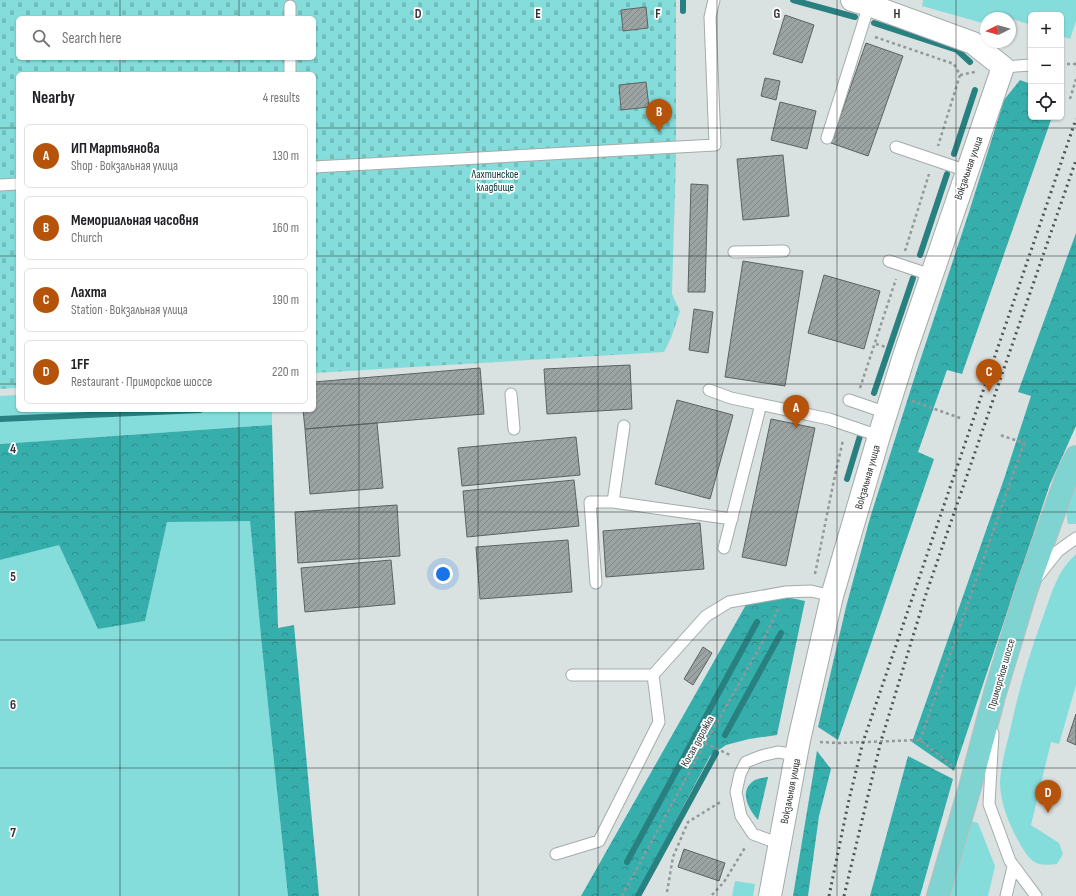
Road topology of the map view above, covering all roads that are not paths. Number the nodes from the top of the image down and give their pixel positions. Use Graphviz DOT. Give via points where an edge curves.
graph roads {
  1 [pos="714,0"];
  2 [pos="861,2"];
  3 [pos="290,6"];
  4 [pos="290,16"];
  5 [pos="290,60"];
  6 [pos="1028,65"];
  7 [pos="1002,67"];
  8 [pos="290,72"];
  9 [pos="827,138"];
  10 [pos="896,147"];
  11 [pos="316,167"];
  12 [pos="967,171"];
  13 [pos="16,184"];
  14 [pos="0,185"];
  15 [pos="784,251"];
  16 [pos="734,252"];
  17 [pos="889,261"];
  18 [pos="931,275"];
  19 [pos="710,390"];
  20 [pos="511,394"];
  21 [pos="852,401"];
  22 [pos="761,404"];
  23 [pos="887,413"];
  24 [pos="624,426"];
  25 [pos="514,429"];
  26 [pos="879,436"];
  27 [pos="1076,457"];
  28 [pos="613,502"];
  29 [pos="732,519"];
  30 [pos="1076,538"];
  31 [pos="724,548"];
  32 [pos="596,583"];
  33 [pos="1026,592"];
  34 [pos="832,596"];
  35 [pos="572,675"];
  36 [pos="653,675"];
  37 [pos="995,692"];
  38 [pos="798,748"];
  39 [pos="780,844"];
  40 [pos="556,854"];
  41 [pos="1013,867"];
  42 [pos="770,896"];
  43 [pos="938,896"];
  44 [pos="1006,896"];
  45 [pos="1036,896"];
  1 -- 11 [label="lane" via="710,17 715,145"];
  2 -- 7 [label="street" via="973,43"];
  2 -- 9 [label="lane" via="861,32"];
  3 -- 4 [label="lane"];
  5 -- 8 [label="lane"];
  6 -- 7 [label="lane"];
  7 -- 12 [label="street, Вокзальная улица"];
  10 -- 12 [label="lane"];
  12 -- 18 [label="street, Вокзальная улица"];
  13 -- 14 [label="lane"];
  15 -- 16 [label="lane"];
  17 -- 18 [label="lane"];
  18 -- 23 [label="street, Вокзальная улица"];
  19 -- 22 [label="lane" via="731,398"];
  20 -- 25 [label="lane"];
  21 -- 23 [label="lane"];
  22 -- 26 [label="lane" via="829,419"];
  22 -- 29 [label="lane"];
  23 -- 26 [label="street, Вокзальная улица"];
  24 -- 28 [label="lane"];
  26 -- 34 [label="street, Вокзальная улица"];
  27 -- 33 [label="main road, Приморское шоссе"];
  28 -- 29 [label="lane"];
  28 -- 32 [label="lane" via="590,502"];
  29 -- 31 [label="lane"];
  30 -- 33 [label="lane" via="1058,551"];
  33 -- 37 [label="main road, Приморское шоссе"];
  34 -- 36 [label="lane" via="811,591 786,592 729,602 706,616"];
  34 -- 38 [label="street, Вокзальная улица"];
  35 -- 36 [label="lane"];
  36 -- 40 [label="lane" via="659,722 599,841"];
  37 -- 41 [label="lane" via="988,804"];
  37 -- 43 [label="main road, Приморское шоссе"];
  38 -- 39 [label="street, Вокзальная улица"];
  38 -- 39 [label="lane" via="746,762 736,792 741,816 753,834"];
  39 -- 42 [label="street, Вокзальная улица"];
  41 -- 44 [label="lane"];
  41 -- 45 [label="lane"];
}
